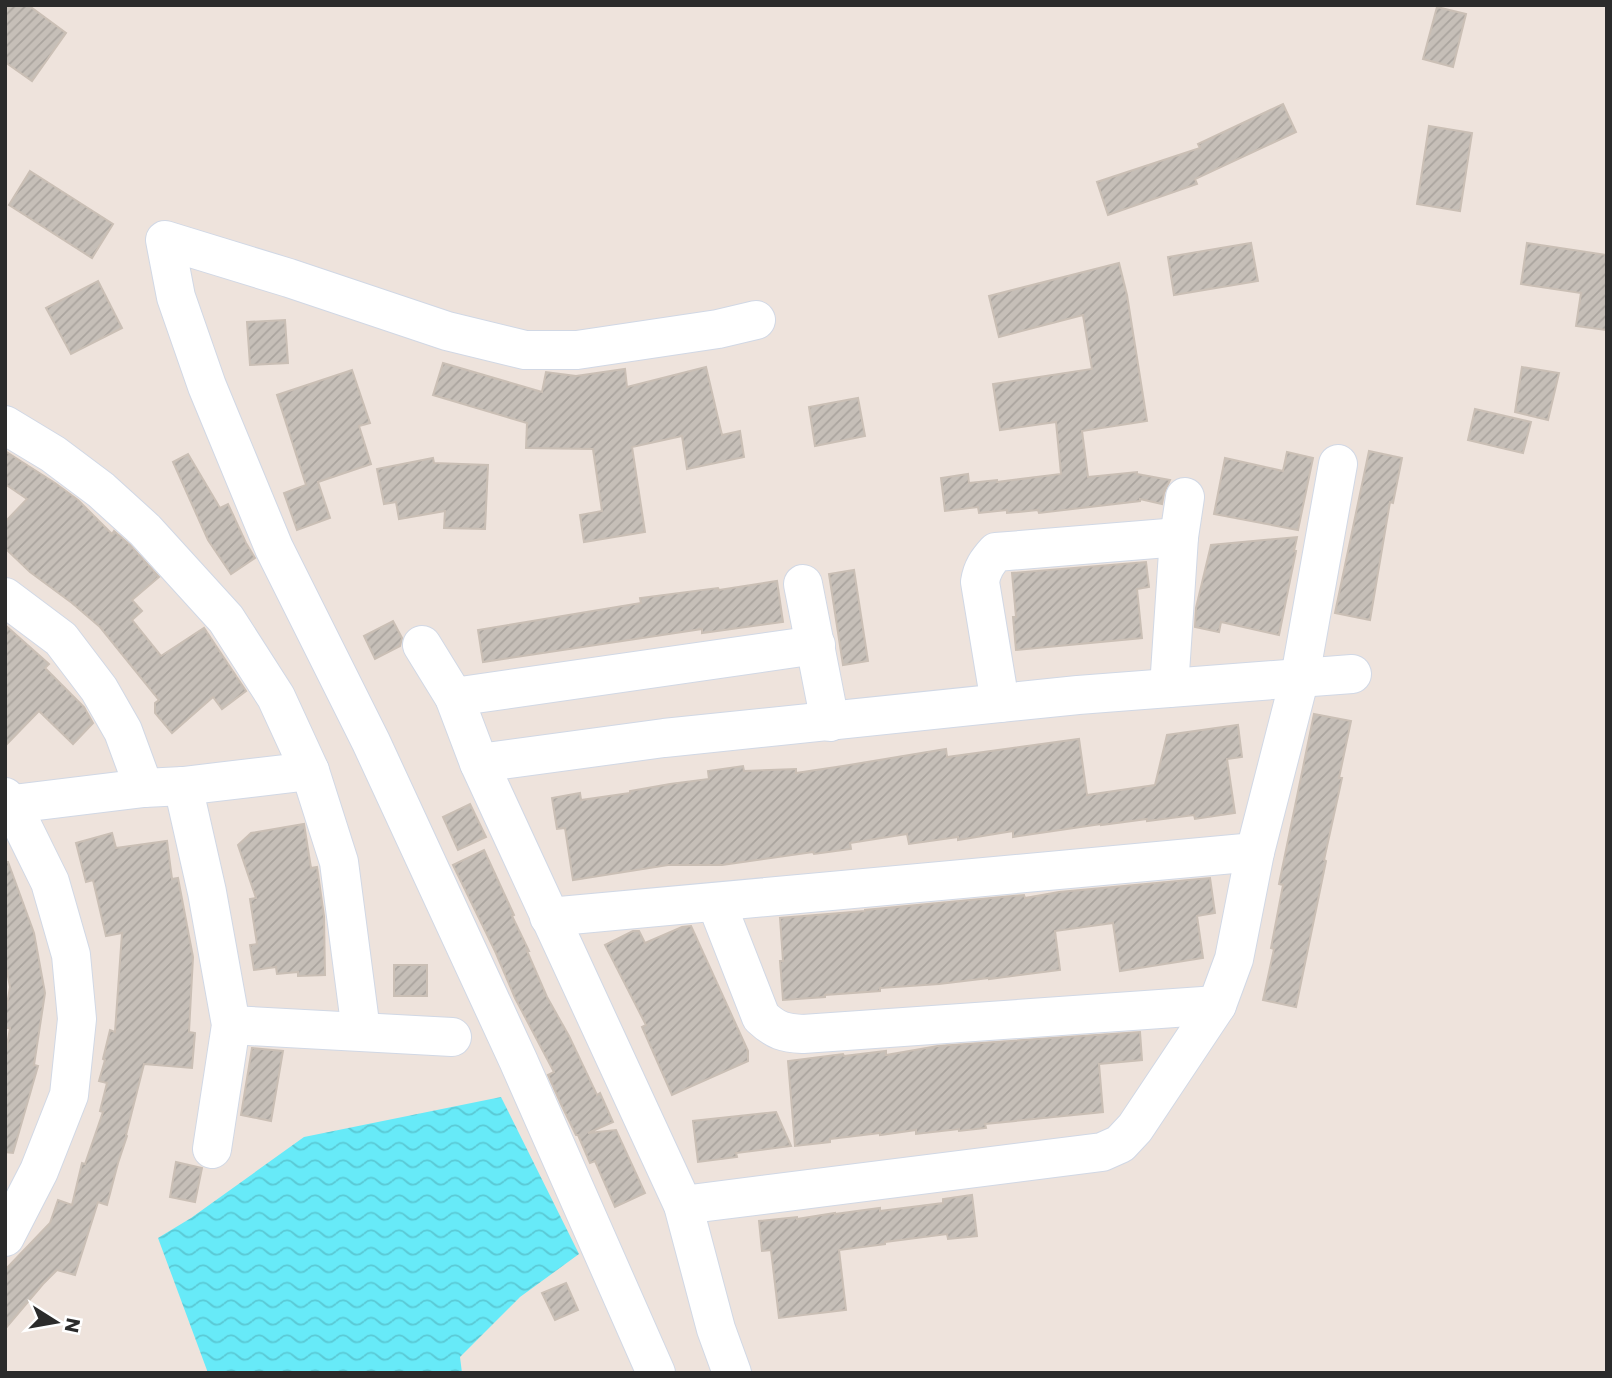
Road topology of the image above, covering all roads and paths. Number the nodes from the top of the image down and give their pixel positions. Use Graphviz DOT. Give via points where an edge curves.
graph roads {
  1 [pos="757,320"];
  2 [pos="5,425"];
  3 [pos="1338,464"];
  4 [pos="1185,497"];
  5 [pos="1179,537"];
  6 [pos="803,584"];
  7 [pos="5,597"];
  8 [pos="422,645"];
  9 [pos="816,645"];
  10 [pos="1352,674"];
  11 [pos="1300,677"];
  12 [pos="1169,688"];
  13 [pos="454,697"];
  14 [pos="1000,703"];
  15 [pos="830,722"];
  16 [pos="479,762"];
  17 [pos="310,771"];
  18 [pos="183,786"];
  19 [pos="144,788"];
  20 [pos="8,802"];
  21 [pos="1255,852"];
  22 [pos="716,902"];
  23 [pos="549,918"];
  24 [pos="1217,1005"];
  25 [pos="231,1025"];
  26 [pos="361,1031"];
  27 [pos="452,1037"];
  28 [pos="212,1149"];
  29 [pos="683,1205"];
  30 [pos="5,1237"];
  31 [pos="656,1373"];
  32 [pos="732,1373"];
  1 -- 31 [label="street" via="578,350 524,350 447,331 165,240 176,297 206,386 274,548 518,1060"];
  2 -- 17 [label="street" via="101,490 145,530 226,619 276,697"];
  3 -- 11 [label="street"];
  4 -- 5 [label="street"];
  5 -- 12 [label="street"];
  5 -- 14 [label="street" via="996,552 982,570 980,582"];
  6 -- 9 [label="street"];
  7 -- 19 [label="street" via="61,639 99,689 123,731"];
  8 -- 13 [label="street"];
  9 -- 13 [label="street"];
  9 -- 15 [label="street"];
  10 -- 11 [label="street"];
  11 -- 12 [label="street"];
  11 -- 21 [label="street"];
  12 -- 14 [label="street"];
  13 -- 16 [label="street"];
  14 -- 15 [label="street"];
  15 -- 16 [label="street"];
  16 -- 23 [label="street"];
  17 -- 18 [label="street"];
  17 -- 26 [label="street" via="339,862"];
  18 -- 19 [label="street"];
  18 -- 25 [label="street"];
  19 -- 20 [label="street"];
  20 -- 30 [label="street" via="50,882 71,955 77,1019 69,1095 39,1171"];
  21 -- 22 [label="street"];
  21 -- 24 [label="street" via="1234,959"];
  22 -- 23 [label="street"];
  22 -- 24 [label="street" via="761,1017 786,1033"];
  23 -- 29 [label="street"];
  24 -- 29 [label="street" via="1135,1128 1120,1144 1102,1152"];
  25 -- 26 [label="street"];
  25 -- 28 [label="street"];
  26 -- 27 [label="street"];
  29 -- 32 [label="street"];
}
